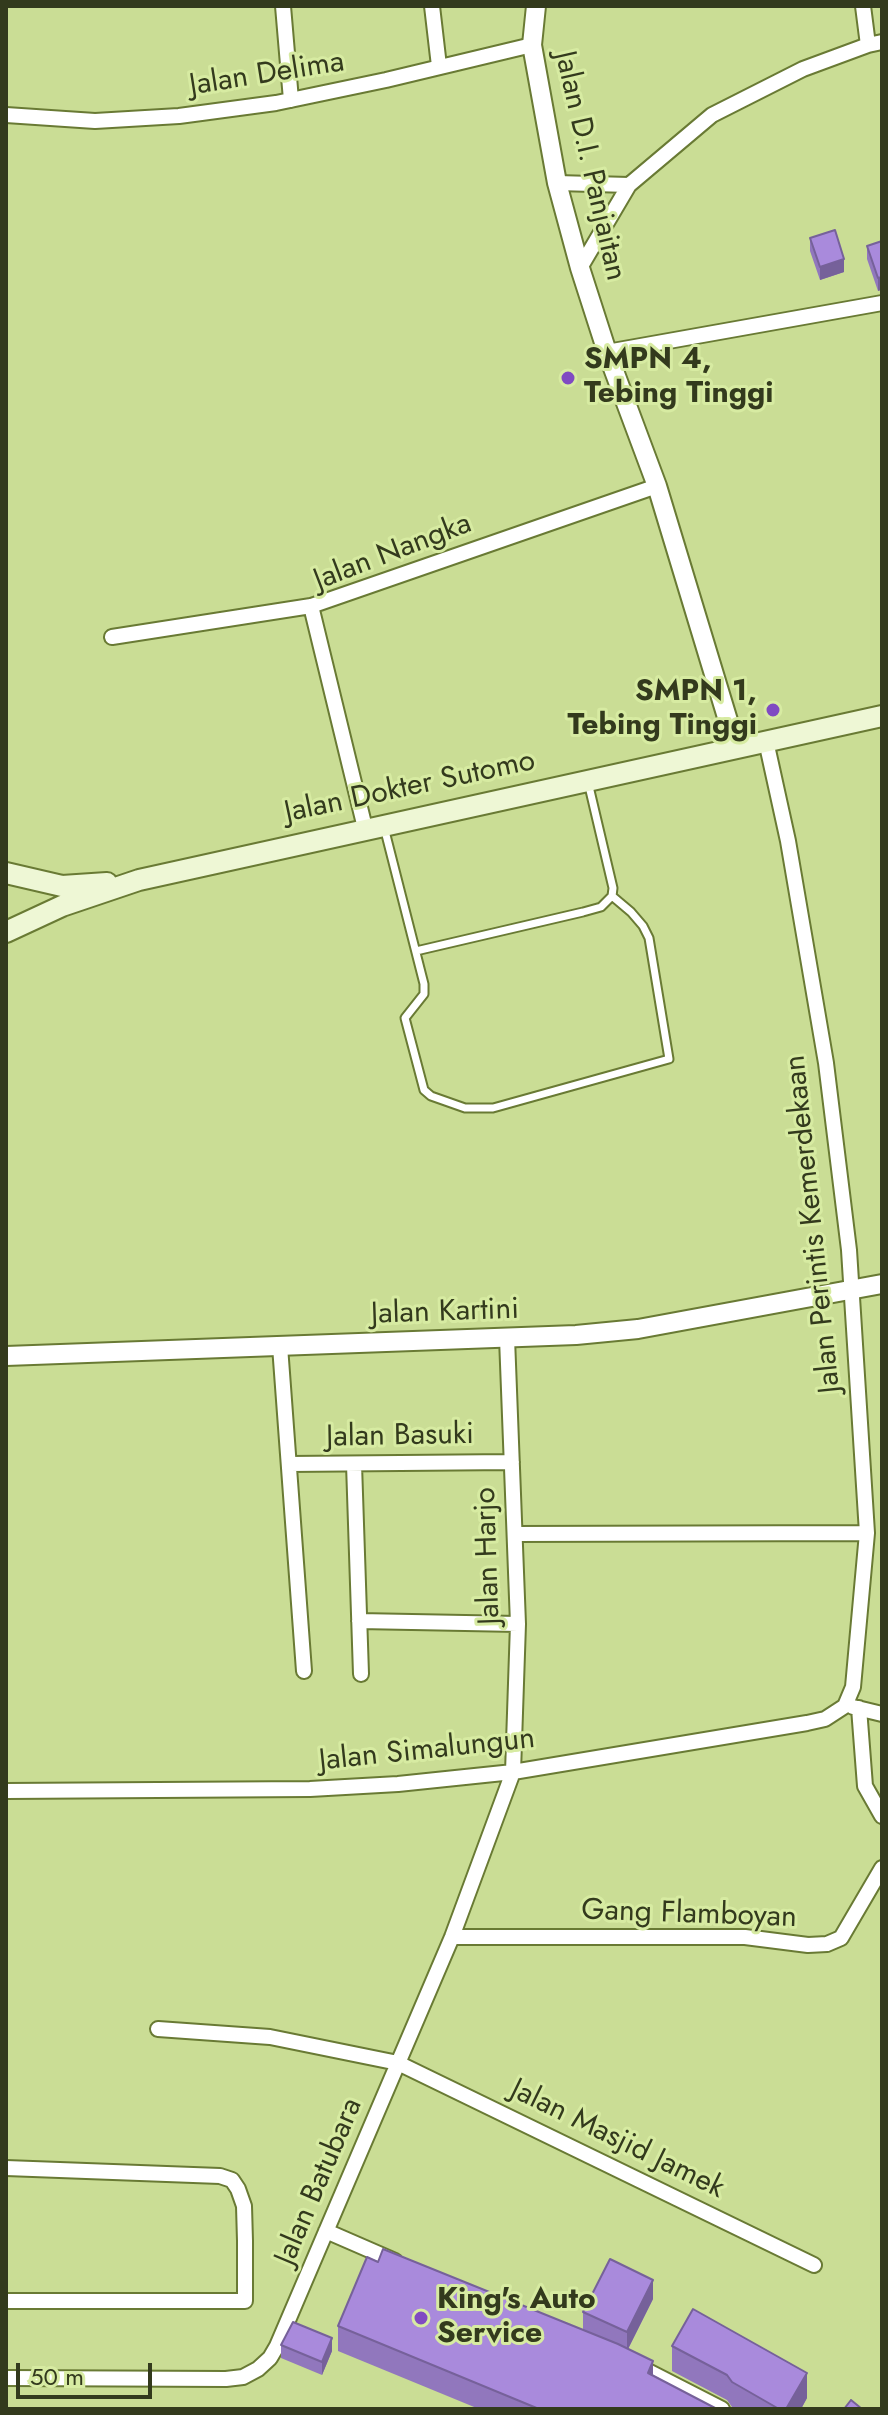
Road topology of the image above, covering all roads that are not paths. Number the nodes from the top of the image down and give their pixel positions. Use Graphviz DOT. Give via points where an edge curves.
graph roads {
  1 [pos="283,6"];
  2 [pos="432,6"];
  3 [pos="536,6"];
  4 [pos="863,6"];
  5 [pos="875,44"];
  6 [pos="532,45"];
  7 [pos="439,66"];
  8 [pos="291,100"];
  9 [pos="6,115"];
  10 [pos="557,183"];
  11 [pos="629,185"];
  12 [pos="580,268"];
  13 [pos="882,303"];
  14 [pos="607,352"];
  15 [pos="657,486"];
  16 [pos="311,606"];
  17 [pos="112,637"];
  18 [pos="882,716"];
  19 [pos="766,741"];
  20 [pos="736,747"];
  21 [pos="588,780"];
  22 [pos="374,826"];
  23 [pos="6,873"];
  24 [pos="139,880"];
  25 [pos="612,896"];
  26 [pos="6,932"];
  27 [pos="416,951"];
  28 [pos="882,1284"];
  29 [pos="850,1290"];
  30 [pos="507,1338"];
  31 [pos="280,1346"];
  32 [pos="6,1356"];
  33 [pos="512,1462"];
  34 [pos="289,1464"];
  35 [pos="354,1464"];
  36 [pos="867,1533"];
  37 [pos="515,1534"];
  38 [pos="359,1621"];
  39 [pos="518,1624"];
  40 [pos="304,1671"];
  41 [pos="361,1674"];
  42 [pos="852,1707"];
  43 [pos="882,1714"];
  44 [pos="513,1772"];
  45 [pos="6,1791"];
  46 [pos="882,1816"];
  47 [pos="882,1868"];
  48 [pos="452,1937"];
  49 [pos="158,2029"];
  50 [pos="398,2063"];
  51 [pos="6,2168"];
  52 [pos="326,2231"];
  53 [pos="814,2265"];
  54 [pos="414,2269"];
  55 [pos="6,2301"];
  56 [pos="619,2358"];
  57 [pos="6,2378"];
  58 [pos="722,2409"];
  1 -- 8 [label="street"];
  2 -- 7 [label="street"];
  3 -- 6 [label="street, Jalan D.I. Panjaitan"];
  4 -- 5 [label="street"];
  5 -- 11 [label="street" via="803,69 712,115"];
  6 -- 7 [label="street, Jalan Delima"];
  6 -- 10 [label="street, Jalan D.I. Panjaitan"];
  7 -- 8 [label="street, Jalan Delima"];
  8 -- 9 [label="street, Jalan Delima" via="95,121"];
  10 -- 11 [label="street"];
  10 -- 12 [label="street, Jalan D.I. Panjaitan"];
  11 -- 12 [label="street"];
  12 -- 14 [label="street, Jalan D.I. Panjaitan"];
  13 -- 14 [label="street"];
  14 -- 15 [label="street, Jalan D.I. Panjaitan"];
  15 -- 16 [label="street, Jalan Nangka"];
  15 -- 20 [label="street, Jalan D.I. Panjaitan"];
  16 -- 17 [label="street"];
  16 -- 22 [label="street, Jalan Nangka"];
  18 -- 19 [label="main road, Jalan Dokter Sutomo"];
  19 -- 20 [label="main road, Jalan Dokter Sutomo"];
  19 -- 29 [label="street, Jalan Perintis Kemerdekaan" via="826,1063"];
  20 -- 21 [label="main road, Jalan Dokter Sutomo"];
  21 -- 22 [label="main road, Jalan Dokter Sutomo"];
  21 -- 25 [label="lane"];
  22 -- 24 [label="main road, Jalan Dokter Sutomo"];
  22 -- 27 [label="lane"];
  23 -- 24 [label="main road, Jalan Dokter Sutomo" via="62,886"];
  24 -- 26 [label="main road, Jalan Dokter Sutomo"];
  25 -- 27 [label="lane" via="601,907"];
  25 -- 27 [label="lane" via="649,938 670,1053 661,1064 493,1108 465,1108 431,1096 424,1090 405,1018 424,994"];
  28 -- 29 [label="street, Jalan Kartini"];
  29 -- 30 [label="street, Jalan Kartini" via="638,1329"];
  29 -- 36 [label="street, Jalan Perintis Kemerdekaan"];
  30 -- 31 [label="street, Jalan Kartini"];
  30 -- 33 [label="street, Jalan Harjo"];
  31 -- 32 [label="street, Jalan Kartini"];
  31 -- 34 [label="street"];
  33 -- 35 [label="street, Jalan Basuki"];
  33 -- 37 [label="street, Jalan Harjo"];
  34 -- 35 [label="street, Jalan Basuki"];
  34 -- 40 [label="street"];
  35 -- 38 [label="street"];
  36 -- 37 [label="street"];
  36 -- 42 [label="street, Jalan Perintis Kemerdekaan"];
  37 -- 39 [label="street, Jalan Harjo"];
  38 -- 39 [label="street"];
  38 -- 41 [label="street"];
  39 -- 44 [label="street, Jalan Harjo"];
  42 -- 43 [label="street"];
  42 -- 44 [label="street, Jalan Simalungun" via="807,1723"];
  42 -- 46 [label="street" via="865,1786"];
  44 -- 45 [label="street, Jalan Simalungun" via="310,1789"];
  44 -- 48 [label="street, Jalan Batubara"];
  47 -- 48 [label="street, Gang Flamboyan" via="841,1938 827,1944 745,1937"];
  48 -- 50 [label="street, Jalan Batubara"];
  49 -- 50 [label="street, Jalan Masjid Jamek" via="270,2037"];
  50 -- 52 [label="street, Jalan Batubara"];
  50 -- 53 [label="street, Jalan Masjid Jamek"];
  51 -- 55 [label="street" via="232,2180 244,2206 245,2301"];
  52 -- 54 [label="street"];
  52 -- 57 [label="street, Jalan Batubara" via="270,2358 243,2377"];
  56 -- 58 [label="street"];
}
